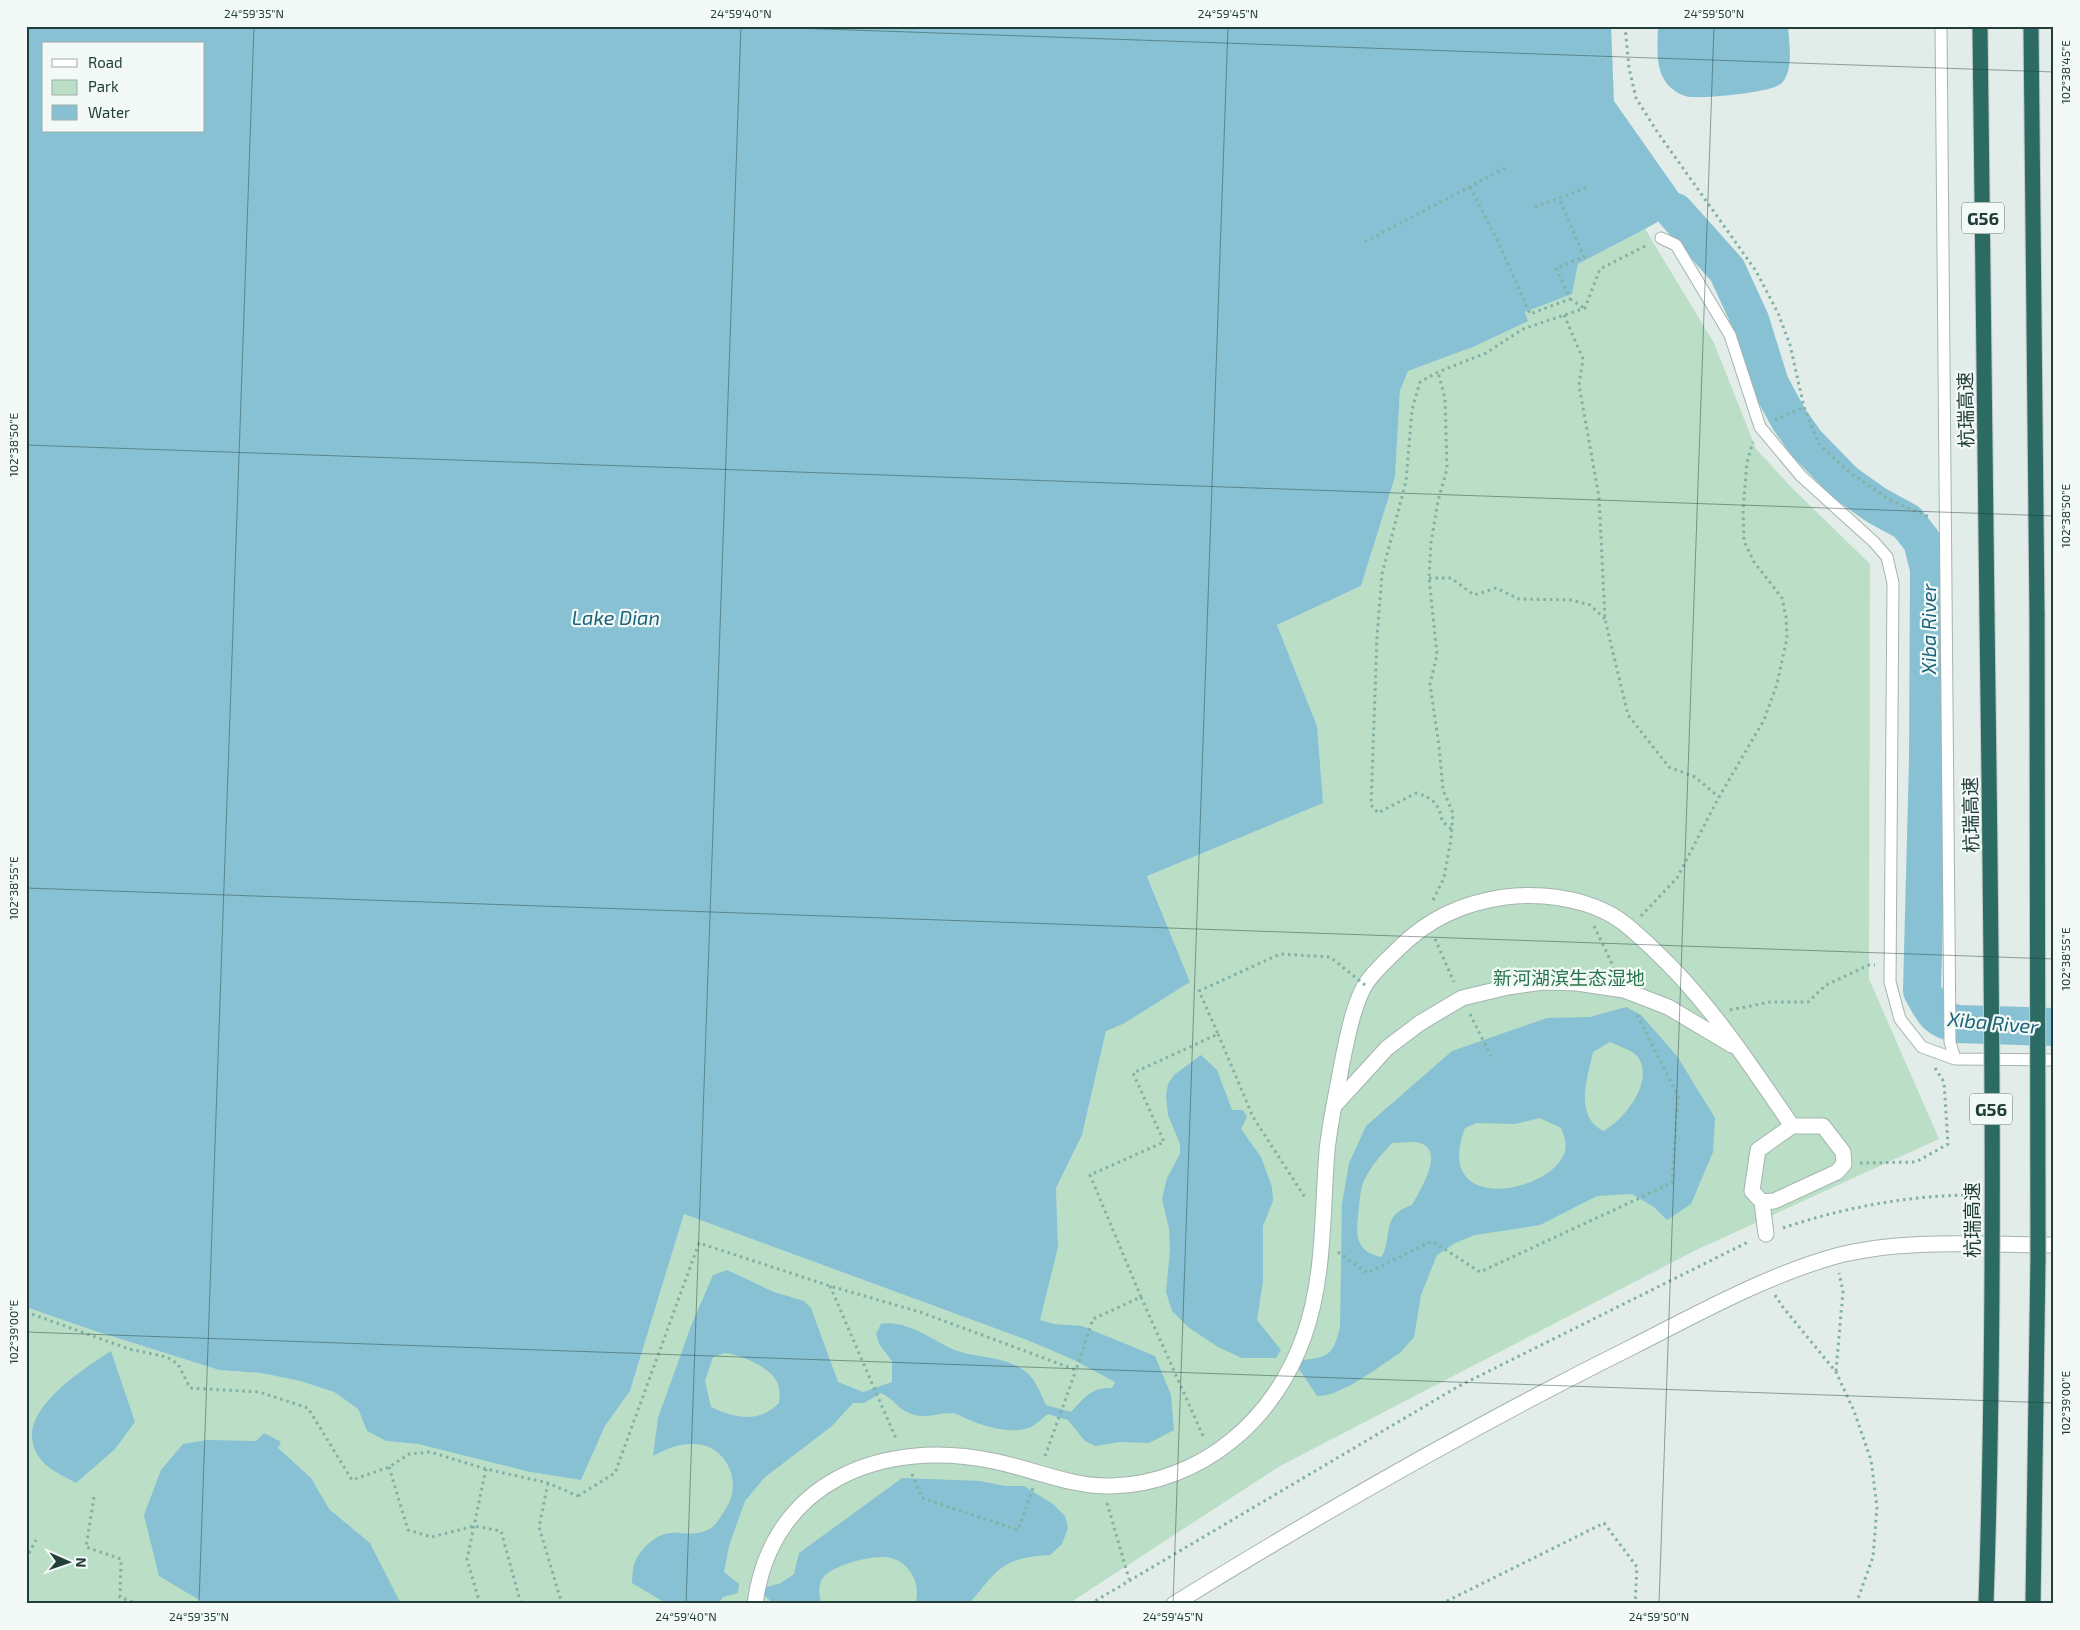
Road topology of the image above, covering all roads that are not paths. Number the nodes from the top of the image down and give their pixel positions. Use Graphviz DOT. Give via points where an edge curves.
graph roads {
  1 [pos="1941,26"];
  2 [pos="1980,26"];
  3 [pos="2031,26"];
  4 [pos="1661,238"];
  5 [pos="1741,1051"];
  6 [pos="1955,1060"];
  7 [pos="2054,1060"];
  8 [pos="1334,1105"];
  9 [pos="1792,1126"];
  10 [pos="1762,1202"];
  11 [pos="1766,1234"];
  12 [pos="2054,1245"];
  13 [pos="755,1604"];
  14 [pos="1174,1604"];
  15 [pos="1986,1604"];
  16 [pos="2033,1604"];
  1 -- 6 [label="lane" via="1950,1042"];
  2 -- 15 [label="highway, 杭瑞高速 / G56, bridge" via="1991,927"];
  3 -- 16 [label="highway, G56, bridge" via="2037,615 2038,1258"];
  4 -- 6 [label="lane" via="1676,245 1730,335 1764,425 1801,476 1887,557 1893,583 1890,982 1900,1019 1922,1047"];
  5 -- 8 [label="street" via="1668,1007 1624,990 1544,982 1462,998 1387,1048"];
  5 -- 8 [label="street" via="1685,979 1612,914 1582,902 1520,895 1458,907 1428,923 1357,982"];
  5 -- 9 [label="street"];
  6 -- 7 [label="lane"];
  8 -- 13 [label="street" via="1322,1240 1305,1335 1287,1376 1266,1407 1236,1438 1212,1456 1182,1471 1147,1481 1102,1485 1075,1484 994,1461 956,1456 904,1456 865,1466 836,1479 811,1496 787,1520 768,1553"];
  9 -- 10 [label="street" via="1758,1150 1752,1191"];
  9 -- 10 [label="street" via="1823,1126 1843,1152 1844,1164 1837,1172 1774,1201"];
  10 -- 11 [label="street"];
  12 -- 14 [label="street" via="1877,1248 1836,1256 1767,1281 1529,1398 1388,1476"];
}
